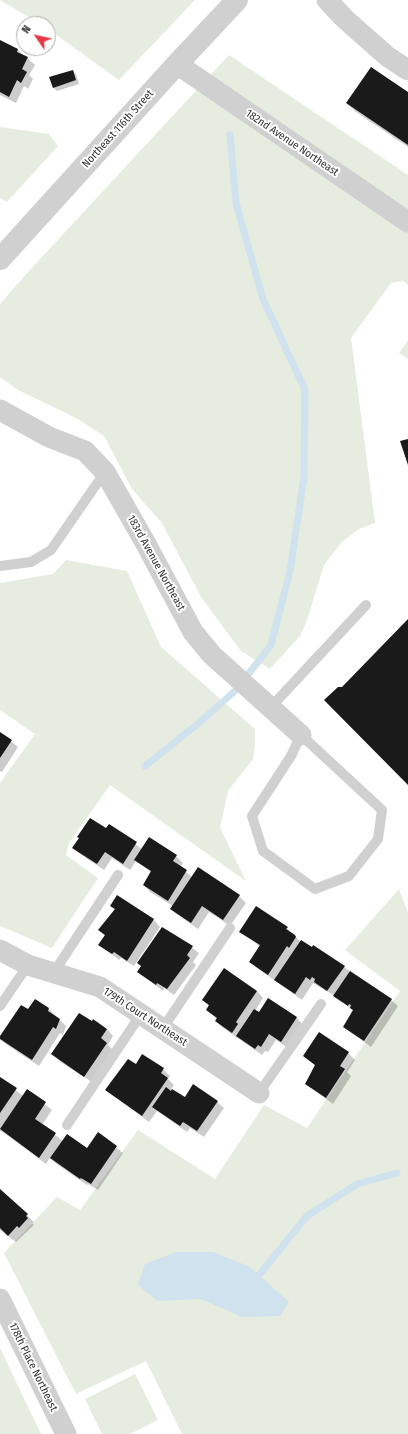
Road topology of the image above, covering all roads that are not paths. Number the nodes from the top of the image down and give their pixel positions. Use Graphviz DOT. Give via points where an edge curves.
graph roads {
  1 [pos="237,0"];
  2 [pos="327,0"];
  3 [pos="177,64"];
  4 [pos="408,70"];
  5 [pos="408,222"];
  6 [pos="0,259"];
  7 [pos="0,410"];
  8 [pos="105,472"];
  9 [pos="0,566"];
  10 [pos="366,605"];
  11 [pos="270,708"];
  12 [pos="301,735"];
  13 [pos="118,875"];
  14 [pos="230,928"];
  15 [pos="0,950"];
  16 [pos="28,965"];
  17 [pos="54,972"];
  18 [pos="321,1004"];
  19 [pos="0,1006"];
  20 [pos="141,1014"];
  21 [pos="163,1028"];
  22 [pos="259,1093"];
  23 [pos="67,1125"];
  24 [pos="0,1299"];
  25 [pos="66,1434"];
  1 -- 3 [label="street, Northeast 116th Street"];
  2 -- 4 [label="street" via="388,57"];
  3 -- 5 [label="street, 182nd Avenue Northeast"];
  3 -- 6 [label="street, Northeast 116th Street"];
  7 -- 8 [label="street, 183rd Avenue Northeast" via="49,437 85,451"];
  8 -- 9 [label="lane" via="51,550 31,562"];
  8 -- 11 [label="street, 183rd Avenue Northeast" via="193,632 212,655"];
  10 -- 11 [label="lane"];
  11 -- 12 [label="street, 183rd Avenue Northeast"];
  12 -- 12 [label="lane" via="291,756 252,816 264,851 315,888 348,876 378,839 382,810"];
  13 -- 17 [label="lane"];
  14 -- 21 [label="lane"];
  15 -- 16 [label="street, 179th Court Northeast"];
  16 -- 17 [label="street, 179th Court Northeast"];
  16 -- 19 [label="lane"];
  17 -- 20 [label="street, 179th Court Northeast" via="100,987"];
  18 -- 22 [label="lane"];
  20 -- 21 [label="street, 179th Court Northeast"];
  20 -- 23 [label="lane"];
  21 -- 22 [label="street, 179th Court Northeast"];
  24 -- 25 [label="street, 178th Place Northeast"];
}
